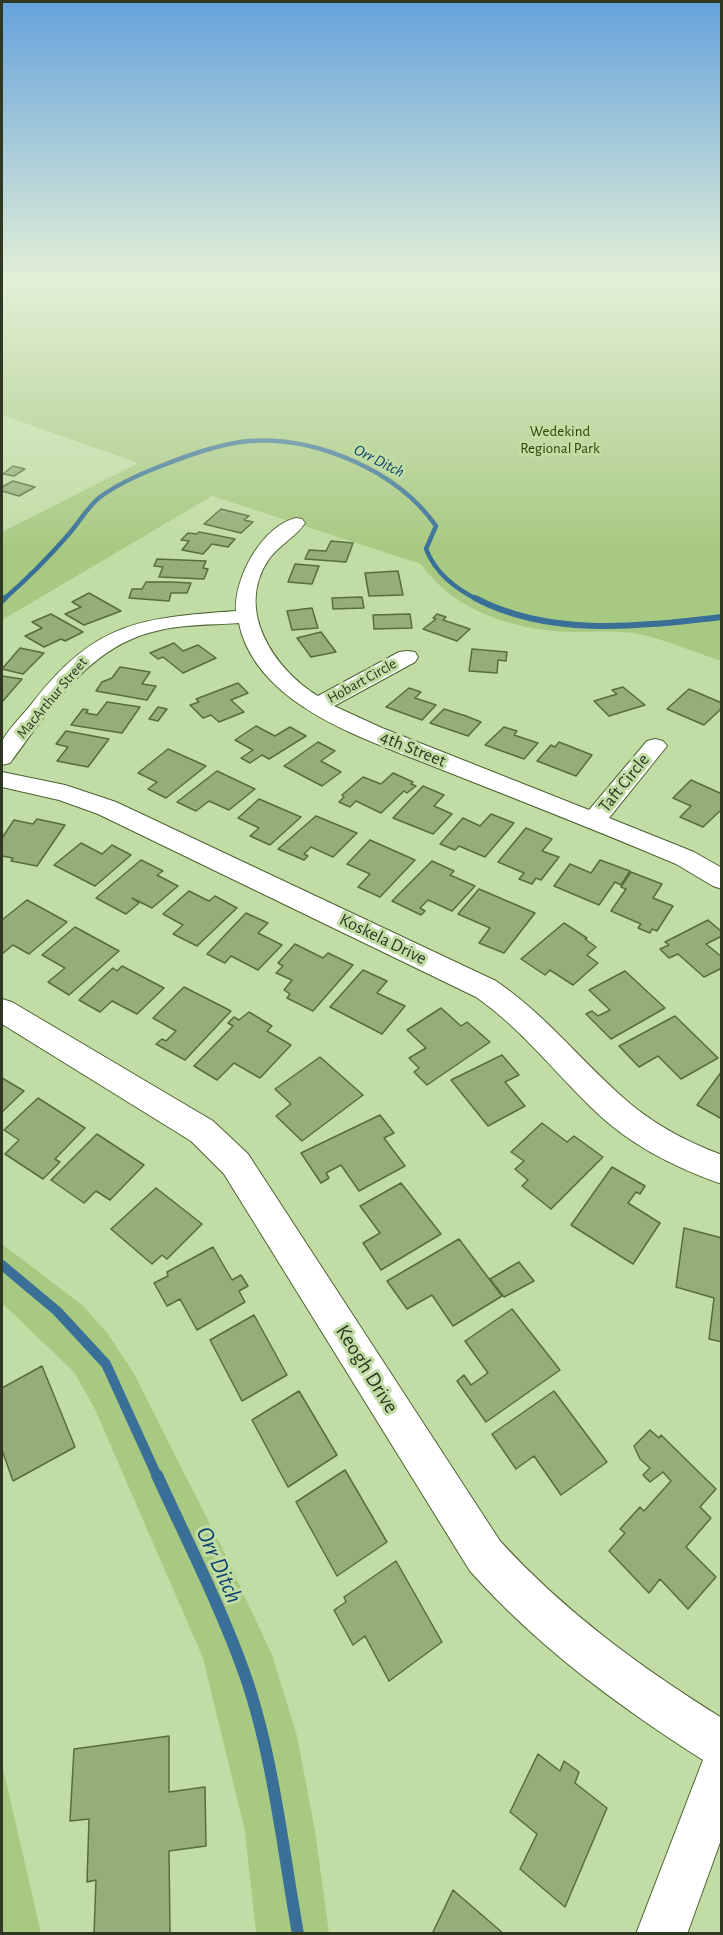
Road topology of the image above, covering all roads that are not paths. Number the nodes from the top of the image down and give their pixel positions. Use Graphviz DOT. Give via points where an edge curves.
graph roads {
  1 [pos="296,523"];
  2 [pos="246,616"];
  3 [pos="407,657"];
  4 [pos="317,706"];
  5 [pos="655,746"];
  6 [pos="2,758"];
  7 [pos="2,780"];
  8 [pos="593,821"];
  9 [pos="722,880"];
  10 [pos="2,1010"];
  11 [pos="722,1170"];
  12 [pos="722,1745"];
  13 [pos="722,1770"];
  14 [pos="661,1934"];
  1 -- 2 [label="street, 4th Street" via="275,539 257,561 246,589"];
  2 -- 4 [label="street, 4th Street" via="264,660 289,686"];
  2 -- 6 [label="street, MacArthur Street" via="145,627 108,641 76,666"];
  3 -- 4 [label="street, Hobart Circle"];
  4 -- 8 [label="street, 4th Street"];
  5 -- 8 [label="street, Taft Circle"];
  7 -- 11 [label="street, Koskela Drive" via="65,793 107,808 486,989 544,1035 622,1116 681,1152"];
  8 -- 9 [label="street, 4th Street" via="685,858"];
  10 -- 12 [label="street, Keogh Drive" via="178,1116 221,1148 258,1197 485,1556 511,1587 584,1651"];
  13 -- 14 [label="street"];
}
